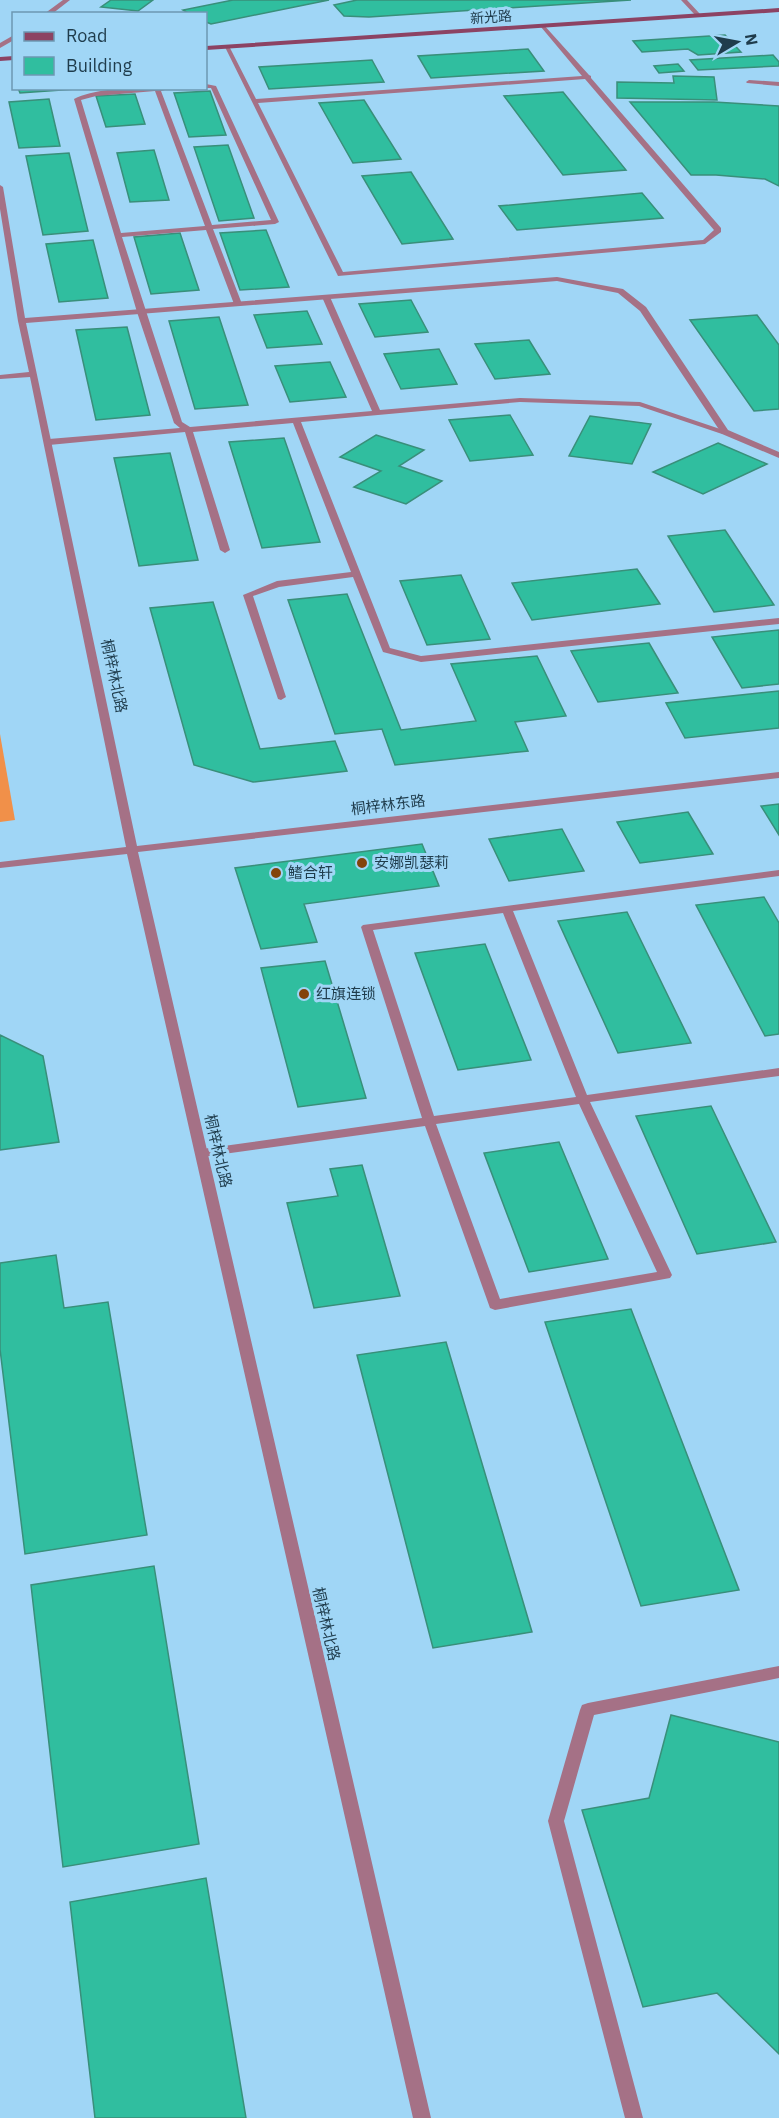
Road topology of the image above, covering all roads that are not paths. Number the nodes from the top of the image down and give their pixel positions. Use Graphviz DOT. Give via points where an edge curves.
graph roads {
  1 [pos="67,0"];
  2 [pos="684,0"];
  3 [pos="779,10"];
  4 [pos="50,12"];
  5 [pos="698,15"];
  6 [pos="543,26"];
  7 [pos="226,46"];
  8 [pos="207,48"];
  9 [pos="589,77"];
  10 [pos="748,82"];
  11 [pos="779,84"];
  12 [pos="207,86"];
  13 [pos="145,90"];
  14 [pos="157,90"];
  15 [pos="255,101"];
  16 [pos="0,186"];
  17 [pos="208,228"];
  18 [pos="118,235"];
  19 [pos="326,297"];
  20 [pos="237,304"];
  21 [pos="141,312"];
  22 [pos="22,321"];
  23 [pos="34,374"];
  24 [pos="0,377"];
  25 [pos="377,412"];
  26 [pos="296,420"];
  27 [pos="188,429"];
  28 [pos="725,432"];
  29 [pos="48,442"];
  30 [pos="779,455"];
  31 [pos="225,550"];
  32 [pos="357,574"];
  33 [pos="779,621"];
  34 [pos="281,697"];
  35 [pos="779,775"];
  36 [pos="132,850"];
  37 [pos="0,866"];
  38 [pos="779,873"];
  39 [pos="507,909"];
  40 [pos="779,1072"];
  41 [pos="583,1100"];
  42 [pos="429,1121"];
  43 [pos="201,1153"];
  44 [pos="779,1672"];
  45 [pos="422,2118"];
  46 [pos="634,2118"];
  1 -- 4 [label="street"];
  2 -- 5 [label="street"];
  3 -- 5 [label="main road, 新光路"];
  5 -- 6 [label="main road, 新光路"];
  6 -- 7 [label="main road, 新光路"];
  6 -- 9 [label="street"];
  7 -- 8 [label="main road, 新光路"];
  7 -- 15 [label="street"];
  9 -- 15 [label="street"];
  9 -- 15 [label="street" via="718,230 705,242 341,274"];
  10 -- 11 [label="street"];
  12 -- 17 [label="street" via="213,86 275,222"];
  13 -- 18 [label="street" via="77,99"];
  14 -- 17 [label="street"];
  16 -- 22 [label="street, 桐梓林北路"];
  17 -- 18 [label="street"];
  17 -- 20 [label="street"];
  18 -- 21 [label="street"];
  19 -- 20 [label="street"];
  19 -- 25 [label="street"];
  19 -- 28 [label="street" via="557,279 620,291 643,309"];
  20 -- 21 [label="street"];
  21 -- 22 [label="street"];
  21 -- 27 [label="street" via="178,423"];
  22 -- 23 [label="street, 桐梓林北路"];
  23 -- 24 [label="street"];
  23 -- 29 [label="street, 桐梓林北路"];
  25 -- 26 [label="street"];
  25 -- 28 [label="street" via="520,400 640,404"];
  26 -- 27 [label="street"];
  26 -- 32 [label="street"];
  27 -- 29 [label="street"];
  27 -- 31 [label="street"];
  28 -- 30 [label="street"];
  29 -- 36 [label="street, 桐梓林北路"];
  32 -- 33 [label="street" via="386,650 421,658"];
  32 -- 34 [label="street" via="277,584 248,595"];
  35 -- 36 [label="street, 桐梓林东路"];
  36 -- 37 [label="street, 桐梓林东路"];
  36 -- 43 [label="street, 桐梓林北路"];
  38 -- 39 [label="street"];
  39 -- 41 [label="street"];
  39 -- 42 [label="street" via="367,927"];
  40 -- 41 [label="street"];
  41 -- 42 [label="street"];
  41 -- 42 [label="street" via="665,1275 495,1305"];
  42 -- 43 [label="street"];
  43 -- 45 [label="street, 桐梓林北路"];
  44 -- 46 [label="street" via="588,1710 556,1821"];
}
